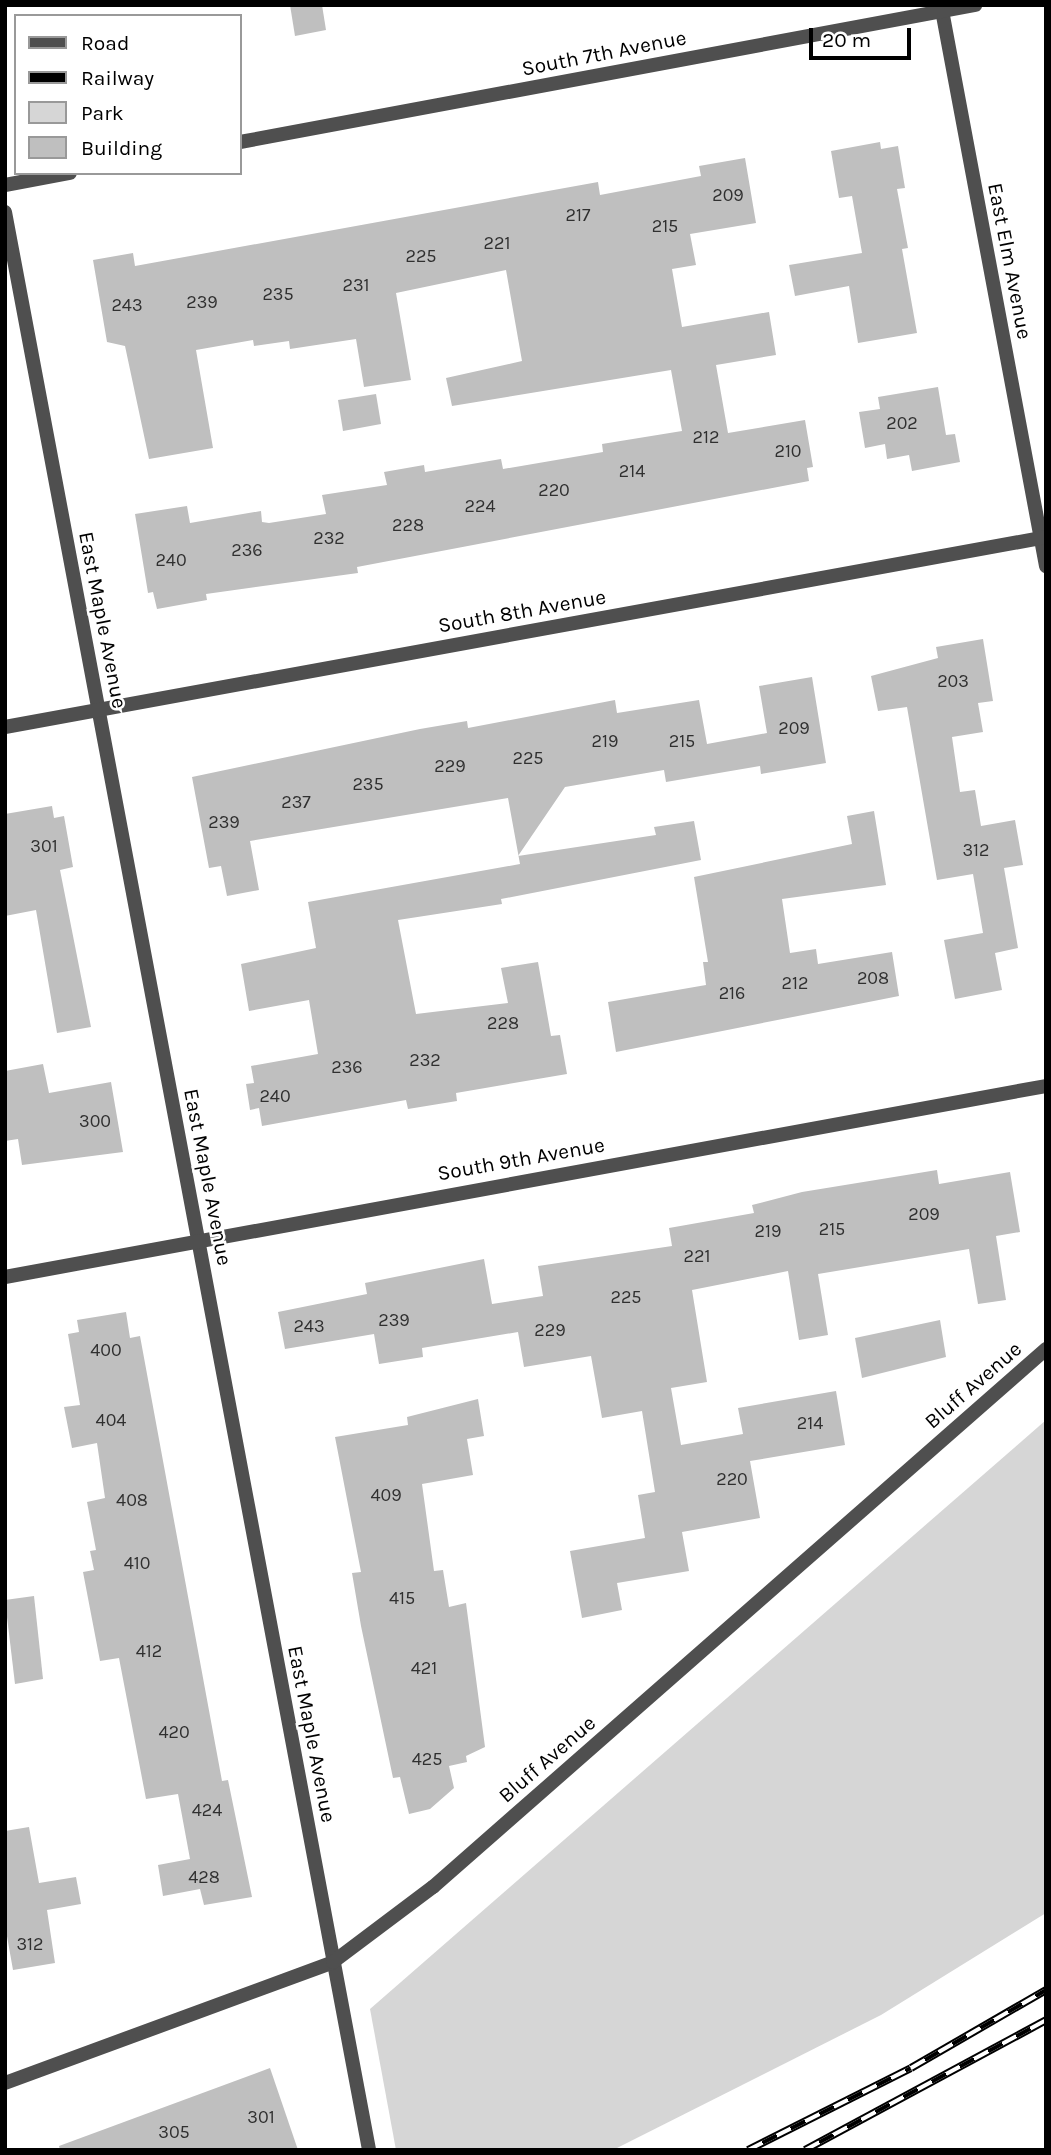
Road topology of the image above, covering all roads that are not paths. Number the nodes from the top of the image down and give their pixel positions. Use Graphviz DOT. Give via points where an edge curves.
graph roads {
  1 [pos="975,5"];
  2 [pos="941,8"];
  3 [pos="242,142"];
  4 [pos="59,175"];
  5 [pos="5,185"];
  6 [pos="5,212"];
  7 [pos="1043,538"];
  8 [pos="1046,566"];
  9 [pos="99,709"];
  10 [pos="5,727"];
  11 [pos="1046,1086"];
  12 [pos="197,1238"];
  13 [pos="5,1277"];
  14 [pos="1046,1349"];
  15 [pos="333,1962"];
  16 [pos="5,2083"];
  17 [pos="369,2150"];
  1 -- 2 [label="street, South 7th Avenue"];
  2 -- 3 [label="street, South 7th Avenue"];
  2 -- 7 [label="street, East Elm Avenue"];
  4 -- 5 [label="street"];
  6 -- 9 [label="street, East Maple Avenue"];
  7 -- 8 [label="street, East Elm Avenue"];
  7 -- 9 [label="street, South 8th Avenue"];
  9 -- 10 [label="street, South 8th Avenue"];
  9 -- 12 [label="street, East Maple Avenue"];
  11 -- 12 [label="street, South 9th Avenue"];
  12 -- 13 [label="street, South 9th Avenue"];
  12 -- 15 [label="street, East Maple Avenue"];
  14 -- 15 [label="street, Bluff Avenue" via="433,1887"];
  15 -- 16 [label="street, Bluff Avenue"];
  15 -- 17 [label="street, East Maple Avenue"];
}
